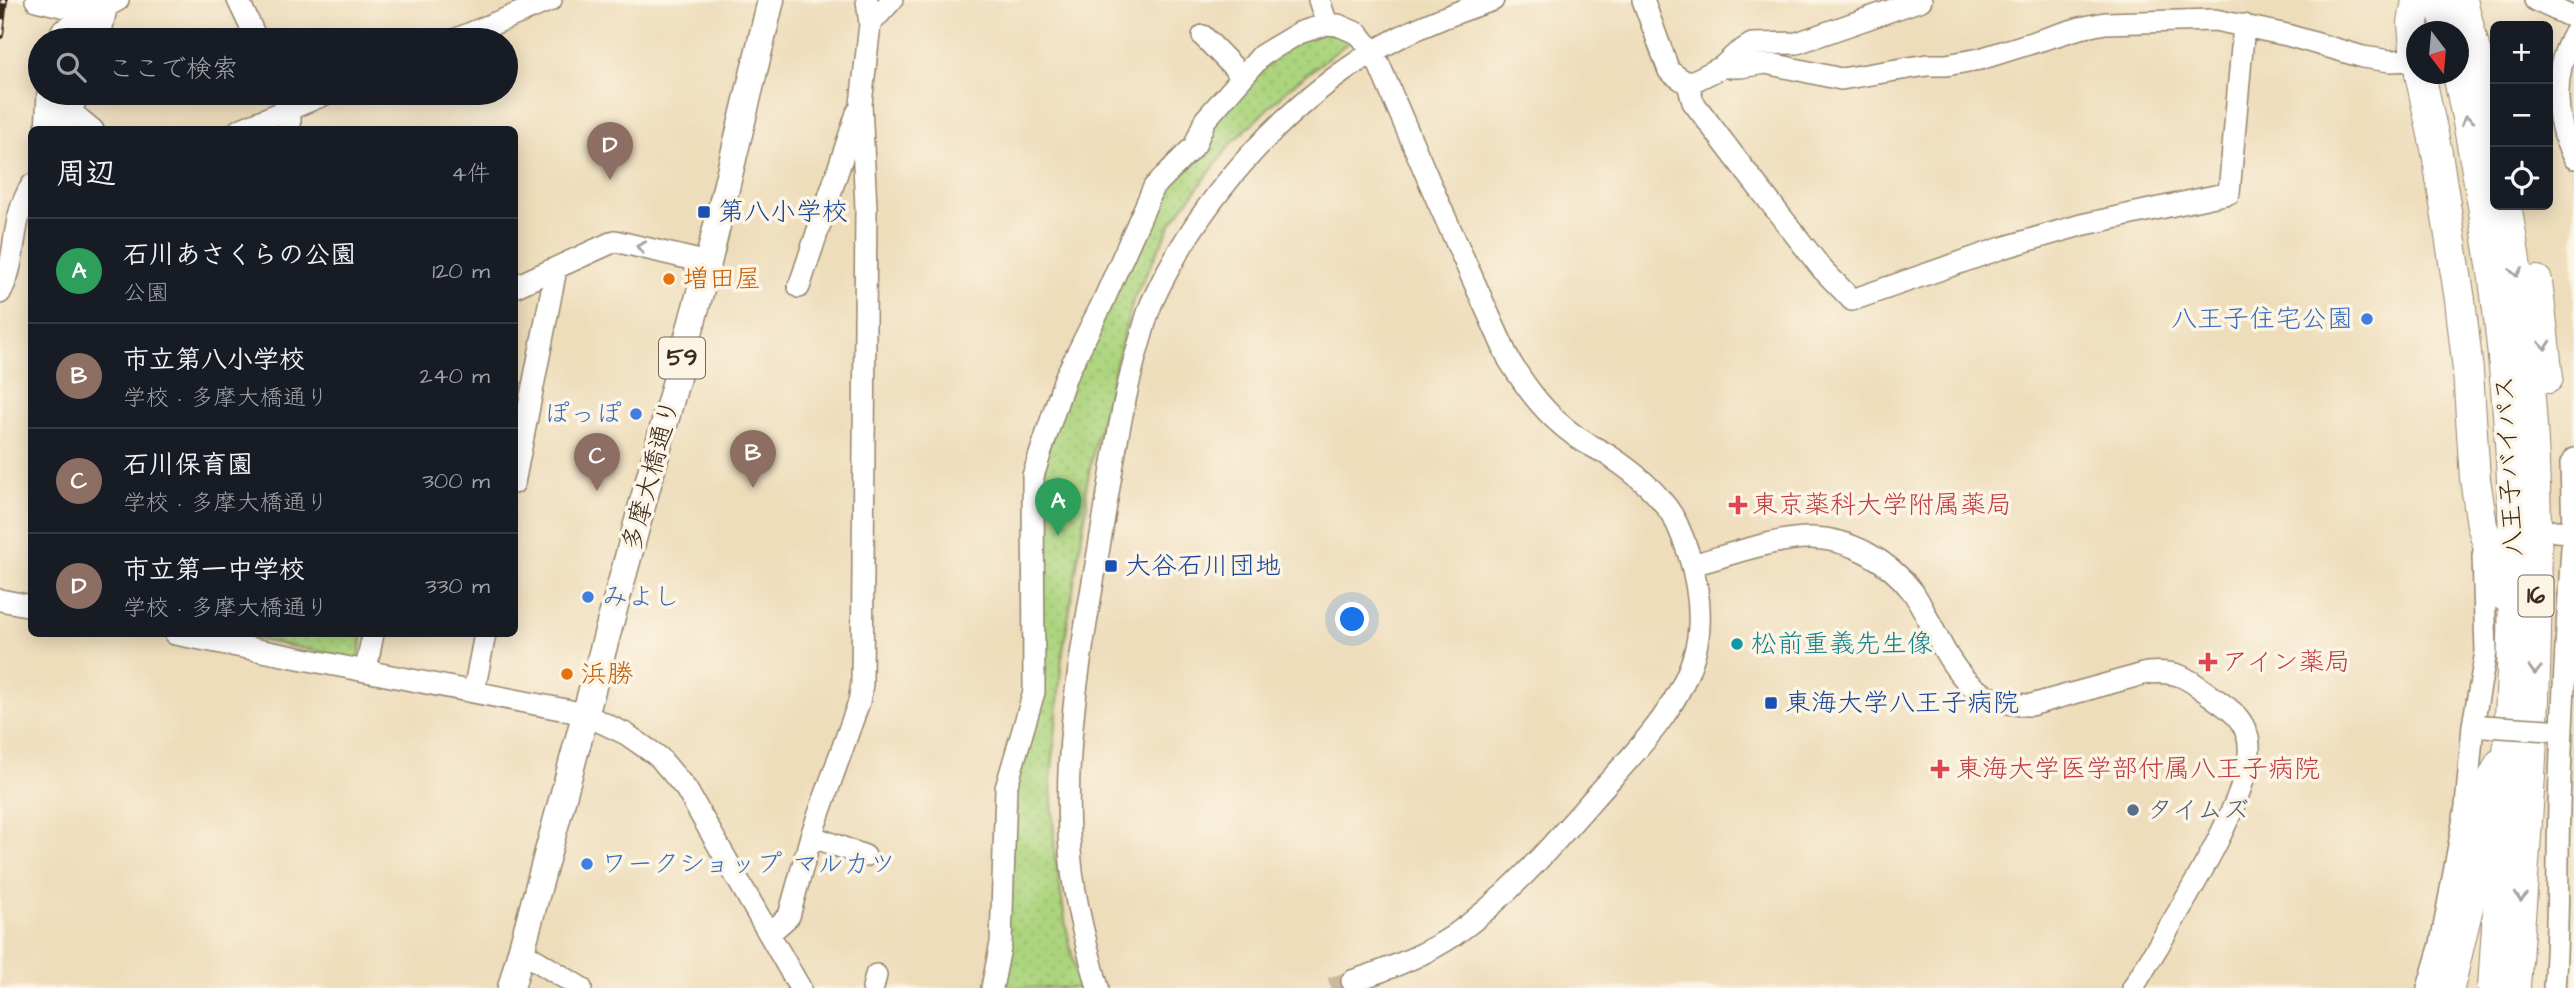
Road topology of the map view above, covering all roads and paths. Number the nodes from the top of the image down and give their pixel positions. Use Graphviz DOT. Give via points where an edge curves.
graph roads {
  1 [pos="36,0"];
  2 [pos="238,0"];
  3 [pos="551,0"];
  4 [pos="771,0"];
  5 [pos="867,0"];
  6 [pos="892,0"];
  7 [pos="1319,0"];
  8 [pos="1493,0"];
  9 [pos="1643,0"];
  10 [pos="1921,0"];
  11 [pos="2417,0"];
  12 [pos="2440,0"];
  13 [pos="2462,0"];
  14 [pos="2483,0"];
  15 [pos="2535,0"];
  16 [pos="108,5"];
  17 [pos="2574,18"];
  18 [pos="2413,21"];
  19 [pos="2454,21"];
  20 [pos="2461,21"];
  21 [pos="1327,23"];
  22 [pos="870,24"];
  23 [pos="2244,25"];
  24 [pos="58,28"];
  25 [pos="77,28"];
  26 [pos="102,28"];
  27 [pos="251,28"];
  28 [pos="483,28"];
  29 [pos="2490,29"];
  30 [pos="2574,33"];
  31 [pos="1203,36"];
  32 [pos="1374,53"];
  33 [pos="2406,61"];
  34 [pos="2469,61"];
  35 [pos="1722,67"];
  36 [pos="1243,77"];
  37 [pos="1688,84"];
  38 [pos="2422,84"];
  39 [pos="2460,84"];
  40 [pos="861,104"];
  41 [pos="47,105"];
  42 [pos="73,105"];
  43 [pos="78,105"];
  44 [pos="89,105"];
  45 [pos="287,110"];
  46 [pos="46,126"];
  47 [pos="61,126"];
  48 [pos="92,126"];
  49 [pos="94,126"];
  50 [pos="249,126"];
  51 [pos="2490,130"];
  52 [pos="2574,158"];
  53 [pos="28,192"];
  54 [pos="2506,210"];
  55 [pos="2527,210"];
  56 [pos="708,263"];
  57 [pos="556,269"];
  58 [pos="518,285"];
  59 [pos="799,287"];
  60 [pos="0,293"];
  61 [pos="2503,348"];
  62 [pos="2574,459"];
  63 [pos="518,463"];
  64 [pos="2482,525"];
  65 [pos="2564,531"];
  66 [pos="1692,565"];
  67 [pos="0,600"];
  68 [pos="28,605"];
  69 [pos="2536,631"];
  70 [pos="372,637"];
  71 [pos="484,637"];
  72 [pos="222,638"];
  73 [pos="2513,650"];
  74 [pos="366,669"];
  75 [pos="474,691"];
  76 [pos="2568,691"];
  77 [pos="586,715"];
  78 [pos="2478,725"];
  79 [pos="2555,731"];
  80 [pos="2508,747"];
  81 [pos="811,836"];
  82 [pos="865,856"];
  83 [pos="769,934"];
  84 [pos="521,951"];
  85 [pos="1352,981"];
  86 [pos="511,988"];
  87 [pos="581,988"];
  88 [pos="800,988"];
  89 [pos="992,988"];
  90 [pos="1098,988"];
  91 [pos="2133,988"];
  92 [pos="2428,988"];
  93 [pos="2449,988"];
  94 [pos="2493,988"];
  95 [pos="2515,988"];
  96 [pos="2554,988"];
  1 -- 16 [label="street" via="74,9"];
  1 -- 24 [label="street"];
  2 -- 27 [label="street"];
  3 -- 28 [label="street"];
  4 -- 56 [label="main road, 多摩大橋通り / 59"];
  5 -- 22 [label="street"];
  6 -- 22 [label="street"];
  7 -- 21 [label="street"];
  8 -- 32 [label="street" via="1400,37"];
  9 -- 37 [label="street" via="1669,71"];
  10 -- 35 [label="street" via="1797,43 1752,44"];
  11 -- 18 [label="highway"];
  12 -- 19 [label="highway"];
  13 -- 20 [label="highway"];
  14 -- 29 [label="highway"];
  15 -- 17 [label="street"];
  16 -- 25 [label="street"];
  16 -- 26 [label="street"];
  21 -- 32 [label="street" via="1359,34"];
  21 -- 36 [label="street" via="1262,55"];
  22 -- 40 [label="street"];
  23 -- 33 [label="street" via="2363,57"];
  23 -- 35 [label="street" via="2215,20 2105,23 1980,59 1841,79 1766,63"];
  23 -- 37 [label="street" via="2229,193 2094,222 2002,248 1852,300 1822,269 1733,155 1693,102"];
  30 -- 52 [label="street" via="2559,69 2558,93 2560,127"];
  31 -- 36 [label="street"];
  32 -- 66 [label="street" via="1440,208 1523,383 1574,436 1649,487 1676,521"];
  32 -- 90 [label="street" via="1315,93 1246,158 1194,227 1151,303 1128,385 1108,493 1080,655 1068,764 1071,862"];
  34 -- 51 [label="highway"];
  35 -- 37 [label="street"];
  36 -- 89 [label="street" via="1206,120 1195,145 1154,187 1065,378 1033,475 1034,692 1006,788 1001,943"];
  38 -- 64 [label="highway" via="2460,300"];
  61 -- 39 [label="highway, 八王子バイパス / 16, one-way" via="2485,213"];
  40 -- 59 [label="street"];
  40 -- 81 [label="street" via="866,208 862,684"];
  41 -- 46 [label="street"];
  42 -- 47 [label="street"];
  43 -- 48 [label="street"];
  44 -- 49 [label="street"];
  45 -- 50 [label="street"];
  53 -- 60 [label="street" via="20,204 7,280"];
  54 -- 69 [label="highway, 八王子バイパス / 16, one-way" via="2530,412"];
  55 -- 65 [label="highway, 16, one-way"];
  56 -- 57 [label="street, one-way" via="615,241"];
  56 -- 77 [label="main road, 多摩大橋通り / 59"];
  57 -- 58 [label="street"];
  57 -- 63 [label="street"];
  61 -- 64 [label="highway" via="2496,375 2492,494"];
  61 -- 73 [label="highway, 八王子バイパス / 16" via="2512,499"];
  62 -- 65 [label="street"];
  64 -- 73 [label="highway" via="2501,584"];
  64 -- 78 [label="street" via="2487,643"];
  65 -- 69 [label="highway, 16"];
  65 -- 76 [label="street"];
  66 -- 85 [label="street" via="1699,619 1696,646 1675,700 1654,730 1535,866 1483,913 1421,954"];
  66 -- 91 [label="street" via="1788,540 1813,538 1848,544 1894,570 1914,593 1961,676 1993,700 2031,705 2147,673 2173,672 2237,715 2249,740 2247,775 2238,799"];
  67 -- 68 [label="street"];
  69 -- 95 [label="highway, 八王子バイパス / 16, one-way"];
  70 -- 74 [label="street"];
  71 -- 75 [label="street"];
  72 -- 74 [label="street"];
  73 -- 80 [label="highway, 八王子バイパス / 16"];
  74 -- 75 [label="street"];
  75 -- 77 [label="street"];
  76 -- 79 [label="street"];
  77 -- 83 [label="street" via="659,757 686,789"];
  77 -- 84 [label="main road, 多摩大橋通り / 59"];
  78 -- 79 [label="street, bridge"];
  78 -- 92 [label="street" via="2441,944"];
  79 -- 96 [label="street" via="2559,900"];
  80 -- 93 [label="highway" via="2485,794 2468,907"];
  80 -- 94 [label="highway, 八王子バイパス / 16"];
  81 -- 82 [label="street"];
  81 -- 83 [label="street" via="789,916"];
  83 -- 88 [label="street"];
  84 -- 86 [label="main road, 多摩大橋通り / 59"];
  84 -- 87 [label="street"];
}
